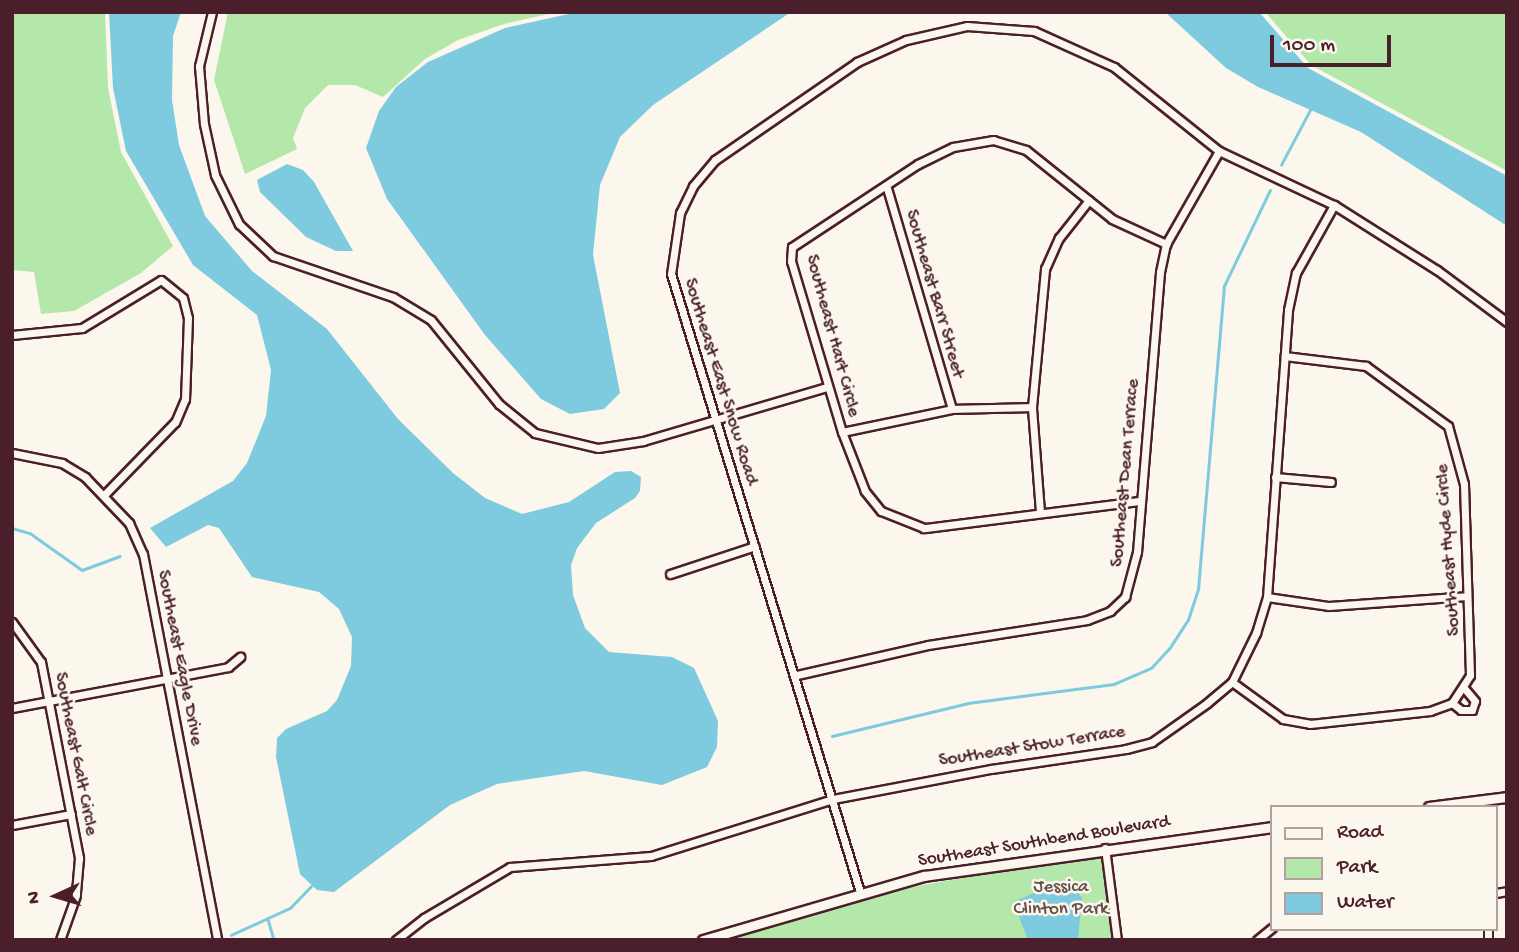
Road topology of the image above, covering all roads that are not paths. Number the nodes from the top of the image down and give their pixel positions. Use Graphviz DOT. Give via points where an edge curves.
graph roads {
  1 [pos="212,12"];
  2 [pos="1219,151"];
  3 [pos="887,188"];
  4 [pos="1089,200"];
  5 [pos="1334,205"];
  6 [pos="1166,244"];
  7 [pos="1507,322"];
  8 [pos="12,335"];
  9 [pos="1285,356"];
  10 [pos="827,387"];
  11 [pos="1032,407"];
  12 [pos="952,409"];
  13 [pos="714,420"];
  14 [pos="842,432"];
  15 [pos="12,453"];
  16 [pos="1275,477"];
  17 [pos="1331,482"];
  18 [pos="105,494"];
  19 [pos="1139,501"];
  20 [pos="1040,512"];
  21 [pos="755,546"];
  22 [pos="670,574"];
  23 [pos="1467,596"];
  24 [pos="1266,597"];
  25 [pos="12,622"];
  26 [pos="240,657"];
  27 [pos="797,675"];
  28 [pos="167,679"];
  29 [pos="1232,682"];
  30 [pos="1465,689"];
  31 [pos="51,702"];
  32 [pos="1452,703"];
  33 [pos="12,708"];
  34 [pos="1507,797"];
  35 [pos="833,799"];
  36 [pos="1445,805"];
  37 [pos="71,814"];
  38 [pos="12,825"];
  39 [pos="1270,827"];
  40 [pos="1105,848"];
  41 [pos="860,892"];
  42 [pos="60,940"];
  43 [pos="217,940"];
  44 [pos="396,940"];
  45 [pos="703,940"];
  46 [pos="1117,940"];
  1 -- 13 [label="street" via="199,66 215,175 239,224 273,256 393,297 430,320 499,404 536,433 598,448 643,441"];
  2 -- 5 [label="street, Southeast East Snow Road"];
  2 -- 6 [label="street, Southeast Dean Terrace"];
  2 -- 13 [label="street, Southeast East Snow Road" via="1114,67 1034,31 967,26 906,40 857,62 715,160 693,186 680,213 671,274"];
  3 -- 4 [label="street, Southeast Hart Circle" via="953,147 993,140 1026,150"];
  3 -- 10 [label="street, Southeast Hart Circle" via="792,247 791,261"];
  3 -- 12 [label="street, Southeast Barr Street"];
  4 -- 6 [label="street, Southeast Hart Circle" via="1112,219"];
  4 -- 11 [label="street" via="1059,238 1045,269"];
  5 -- 7 [label="street, Southeast East Snow Road" via="1437,270"];
  5 -- 9 [label="street, Southeast Stow Terrace" via="1296,273"];
  6 -- 19 [label="street, Southeast Dean Terrace" via="1156,304"];
  8 -- 18 [label="street" via="82,328 162,280 183,298 188,318 185,399 175,422"];
  9 -- 16 [label="street, Southeast Stow Terrace"];
  9 -- 23 [label="street, Southeast Hyde Circle" via="1366,366 1448,426 1464,484"];
  10 -- 13 [label="street"];
  10 -- 14 [label="street, Southeast Hart Circle"];
  11 -- 12 [label="street"];
  11 -- 20 [label="street"];
  12 -- 14 [label="street"];
  13 -- 21 [label="street, Southeast East Snow Road"];
  14 -- 20 [label="street, Southeast Hart Circle" via="865,491 881,511 900,521 925,528"];
  15 -- 18 [label="street, Southeast Eagle Drive" via="62,463"];
  16 -- 17 [label="street"];
  16 -- 24 [label="street, Southeast Stow Terrace"];
  18 -- 28 [label="street, Southeast Eagle Drive" via="129,523 143,554"];
  19 -- 20 [label="street, Southeast Hart Circle"];
  19 -- 27 [label="street, Southeast Dean Terrace" via="1134,577 1125,597 1110,611 1087,620 928,645"];
  21 -- 22 [label="street"];
  21 -- 27 [label="street, Southeast East Snow Road"];
  23 -- 24 [label="street" via="1329,606"];
  23 -- 30 [label="street, Southeast Hyde Circle" via="1472,662"];
  24 -- 29 [label="street, Southeast Stow Terrace" via="1256,633"];
  25 -- 31 [label="street, Southeast Galt Circle" via="41,662"];
  26 -- 28 [label="street" via="228,667"];
  27 -- 35 [label="street, Southeast East Snow Road"];
  28 -- 31 [label="street"];
  28 -- 43 [label="street, Southeast Eagle Drive"];
  29 -- 32 [label="street, Southeast Hyde Circle" via="1283,719 1310,724 1430,711"];
  29 -- 35 [label="street, Southeast Stow Terrace" via="1152,742"];
  30 -- 32 [label="street"];
  30 -- 32 [label="street, Southeast Hyde Circle" via="1475,701 1472,710 1461,710"];
  31 -- 33 [label="street"];
  31 -- 37 [label="street, Southeast Galt Circle"];
  34 -- 36 [label="street"];
  35 -- 41 [label="street, Southeast East Snow Road"];
  35 -- 44 [label="street, Southeast Stow Terrace" via="651,856 510,867"];
  37 -- 38 [label="street"];
  37 -- 42 [label="street, Southeast Galt Circle" via="79,858 76,895"];
  39 -- 40 [label="street, Southeast Southbend Boulevard"];
  40 -- 41 [label="street, Southeast Southbend Boulevard" via="975,867"];
  40 -- 46 [label="street"];
  41 -- 45 [label="street, Southeast Southbend Boulevard"];
}
